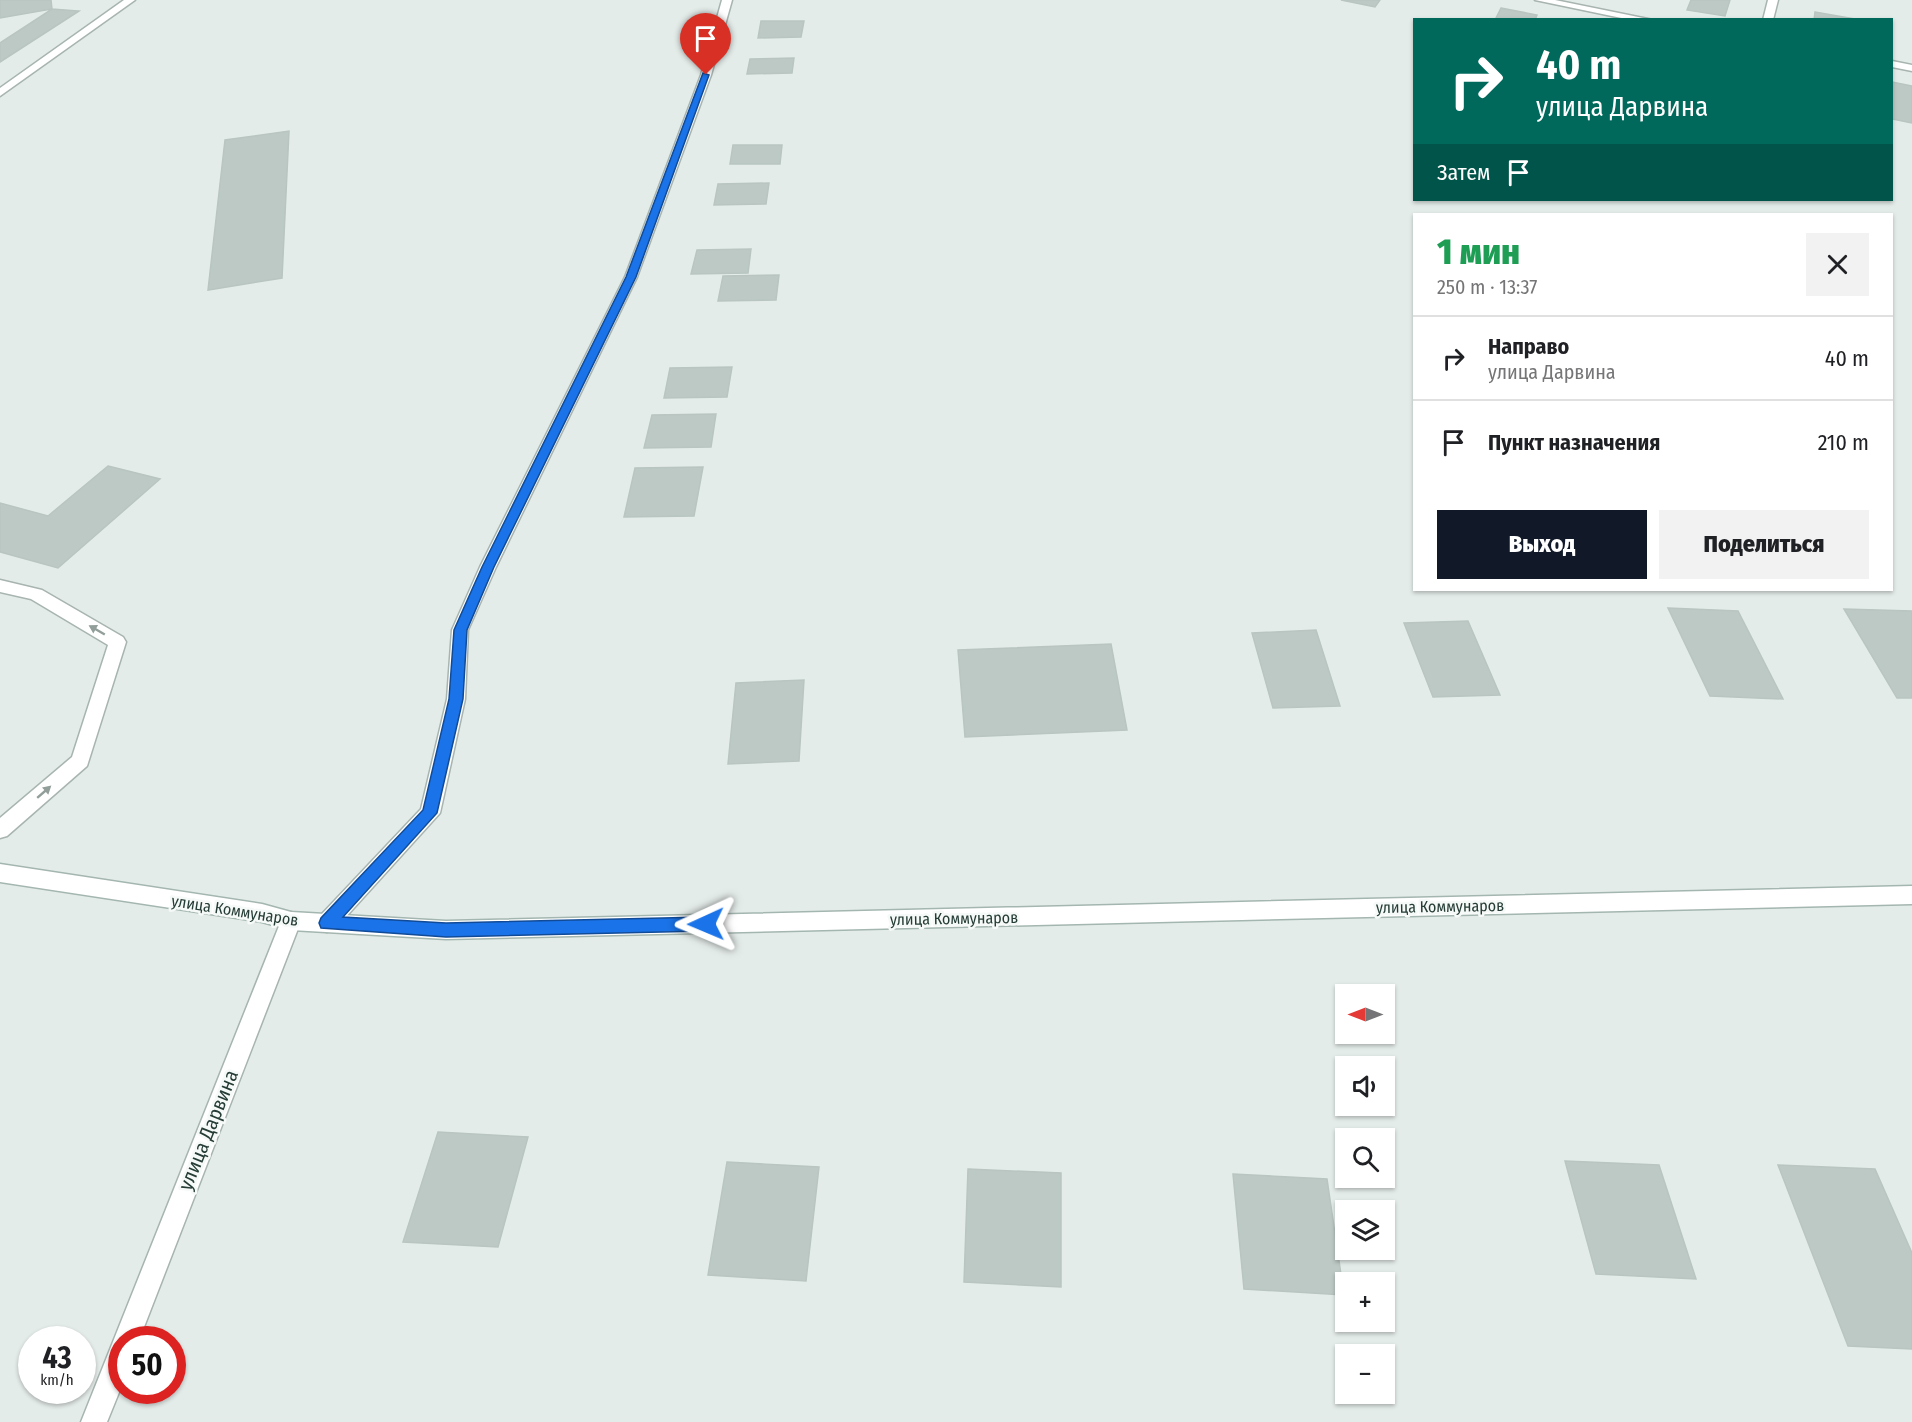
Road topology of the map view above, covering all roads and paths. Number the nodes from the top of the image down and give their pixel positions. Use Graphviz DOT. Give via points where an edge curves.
graph roads {
  1 [pos="130,0"];
  2 [pos="727,0"];
  3 [pos="1540,0"];
  4 [pos="1773,0"];
  5 [pos="1638,18"];
  6 [pos="1768,18"];
  7 [pos="1893,64"];
  8 [pos="1912,68"];
  9 [pos="0,93"];
  10 [pos="0,586"];
  11 [pos="0,830"];
  12 [pos="0,873"];
  13 [pos="1912,895"];
  14 [pos="291,921"];
  15 [pos="327,923"];
  16 [pos="132,1326"];
  17 [pos="108,1386"];
  18 [pos="94,1422"];
  1 -- 9 [label="street"];
  2 -- 15 [label="street" via="706,75 631,277 460,630 456,699 430,813"];
  3 -- 5 [label="street"];
  4 -- 6 [label="street"];
  7 -- 8 [label="street"];
  11 -- 10 [label="street, one-way" via="80,761 117,642 36,594"];
  12 -- 14 [label="street, улица Коммунаров" via="262,913"];
  13 -- 15 [label="street, улица Коммунаров" via="446,930"];
  14 -- 15 [label="street, улица Коммунаров"];
  14 -- 16 [label="street, улица Дарвина"];
  17 -- 18 [label="street"];
}
